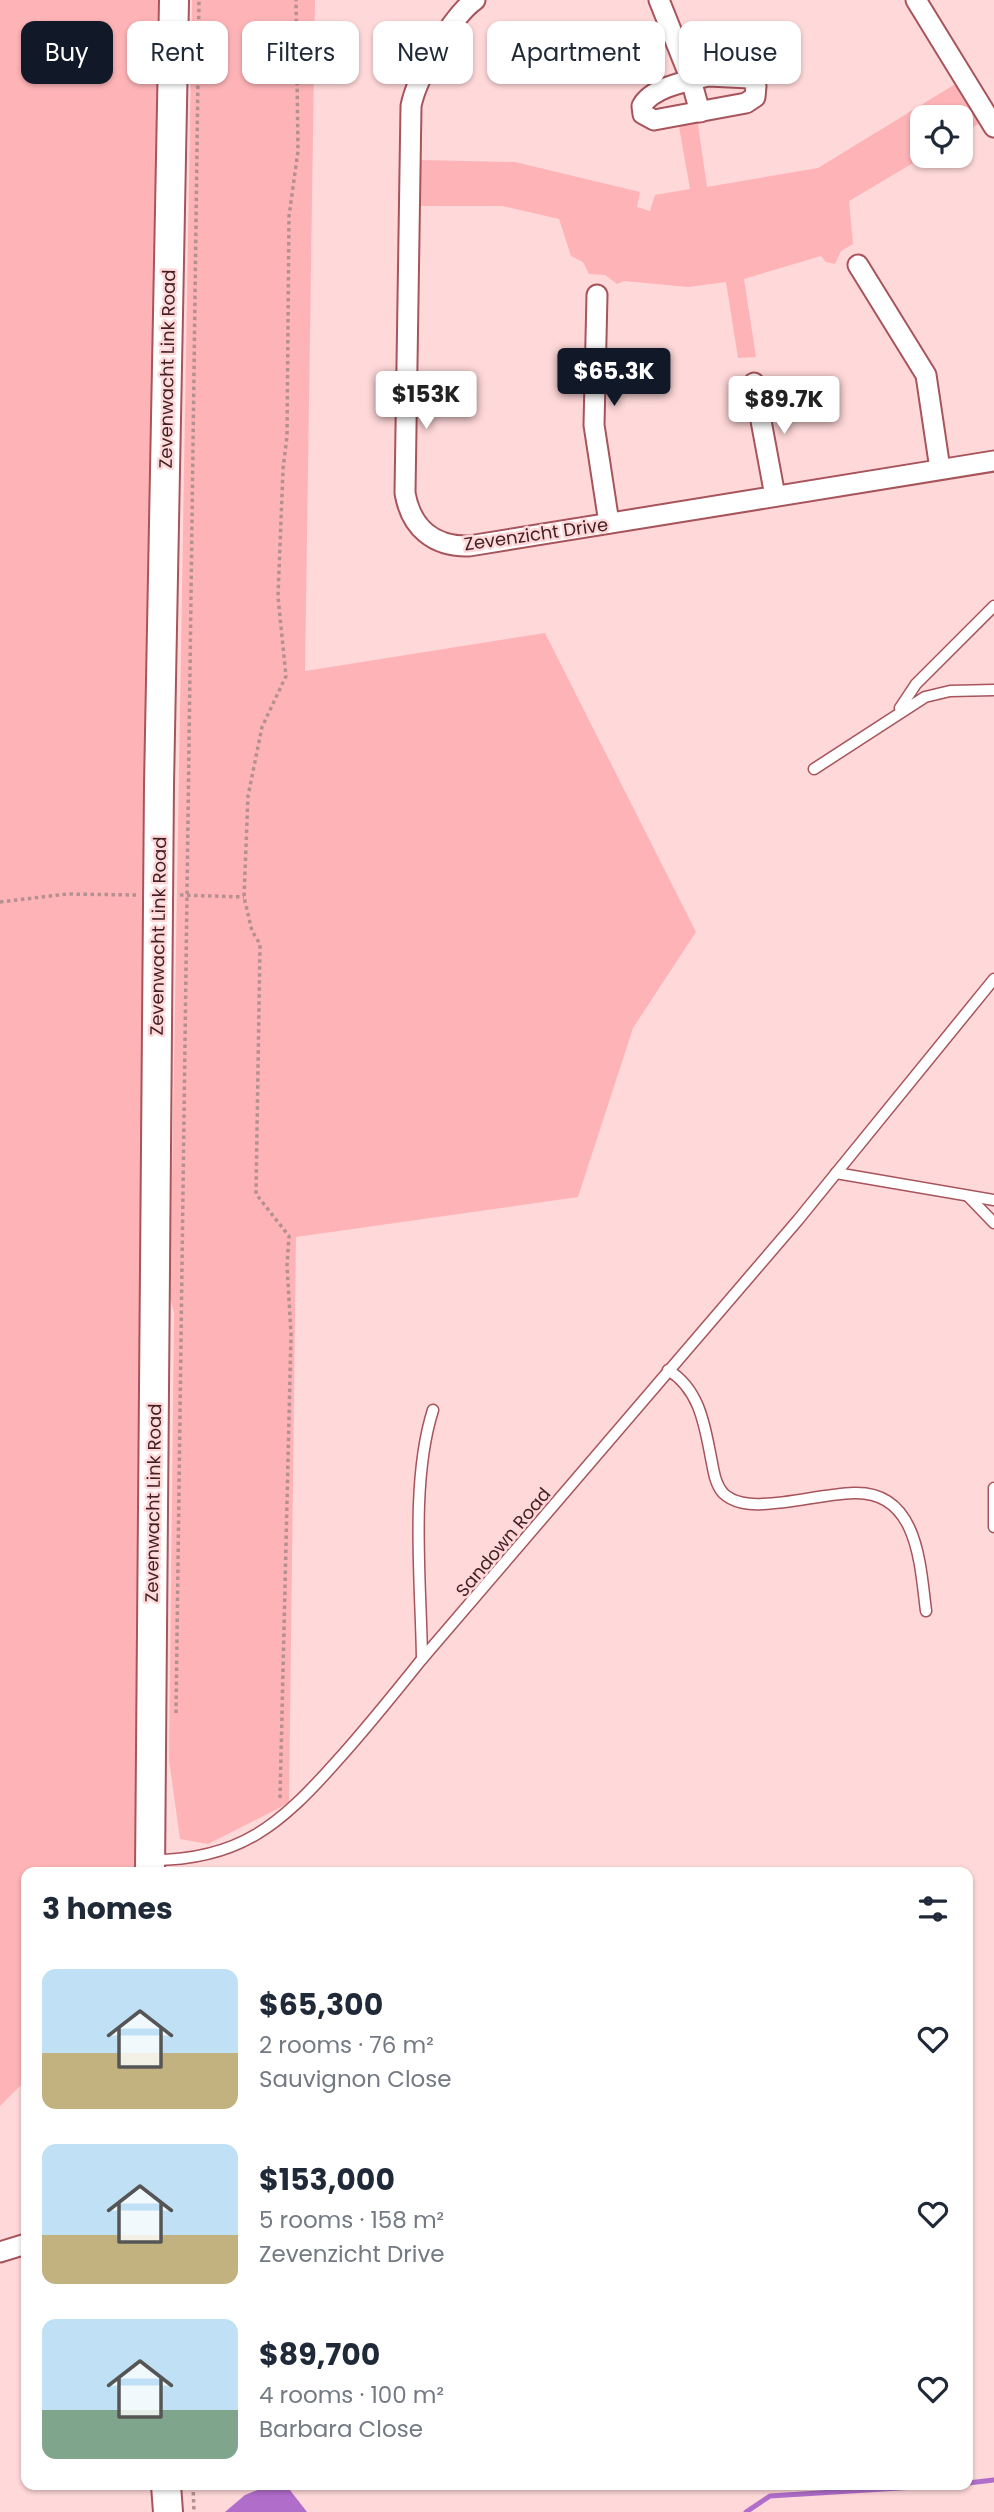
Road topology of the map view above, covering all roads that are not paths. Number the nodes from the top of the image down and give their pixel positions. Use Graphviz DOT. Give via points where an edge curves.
graph roads {
  1 [pos="174,0"];
  2 [pos="475,0"];
  3 [pos="659,0"];
  4 [pos="916,0"];
  5 [pos="679,50"];
  6 [pos="682,84"];
  7 [pos="692,84"];
  8 [pos="754,84"];
  9 [pos="700,111"];
  10 [pos="994,127"];
  11 [pos="858,265"];
  12 [pos="597,295"];
  13 [pos="754,383"];
  14 [pos="994,461"];
  15 [pos="940,469"];
  16 [pos="775,496"];
  17 [pos="609,523"];
  18 [pos="994,606"];
  19 [pos="994,690"];
  20 [pos="898,711"];
  21 [pos="814,769"];
  22 [pos="994,979"];
  23 [pos="836,1173"];
  24 [pos="967,1196"];
  25 [pos="994,1200"];
  26 [pos="994,1223"];
  27 [pos="668,1370"];
  28 [pos="433,1410"];
  29 [pos="994,1489"];
  30 [pos="994,1527"];
  31 [pos="926,1611"];
  32 [pos="422,1658"];
  33 [pos="149,1866"];
  34 [pos="21,2246"];
  35 [pos="0,2252"];
  36 [pos="166,2490"];
  37 [pos="168,2512"];
  1 -- 33 [label="street, Zevenwacht Link Road" via="158,895"];
  2 -- 17 [label="street, Zevenzicht Drive" via="455,22 417,87 411,106 407,505 425,533 457,546"];
  3 -- 5 [label="street"];
  4 -- 10 [label="street"];
  6 -- 9 [label="street" via="647,99 641,110 645,117 653,120"];
  7 -- 9 [label="street"];
  8 -- 9 [label="street" via="751,101"];
  11 -- 15 [label="street" via="926,375"];
  12 -- 17 [label="street" via="594,425"];
  13 -- 16 [label="street"];
  14 -- 15 [label="street, Zevenzicht Drive"];
  15 -- 16 [label="street, Zevenzicht Drive"];
  16 -- 17 [label="street, Zevenzicht Drive"];
  18 -- 20 [label="lane" via="916,684"];
  19 -- 20 [label="lane" via="950,691"];
  20 -- 21 [label="lane"];
  22 -- 23 [label="lane, Sandown Road"];
  23 -- 24 [label="lane"];
  23 -- 27 [label="lane, Sandown Road"];
  24 -- 25 [label="lane"];
  24 -- 26 [label="lane"];
  27 -- 31 [label="lane" via="681,1377 697,1402 716,1482 725,1495 758,1505 855,1493 889,1500 912,1533"];
  27 -- 32 [label="lane, Sandown Road"];
  28 -- 32 [label="lane" via="426,1431 420,1495"];
  29 -- 30 [label="lane"];
  32 -- 33 [label="lane, Sandown Road" via="295,1808 265,1831 214,1852"];
  34 -- 35 [label="street"];
  36 -- 37 [label="street"];
}
